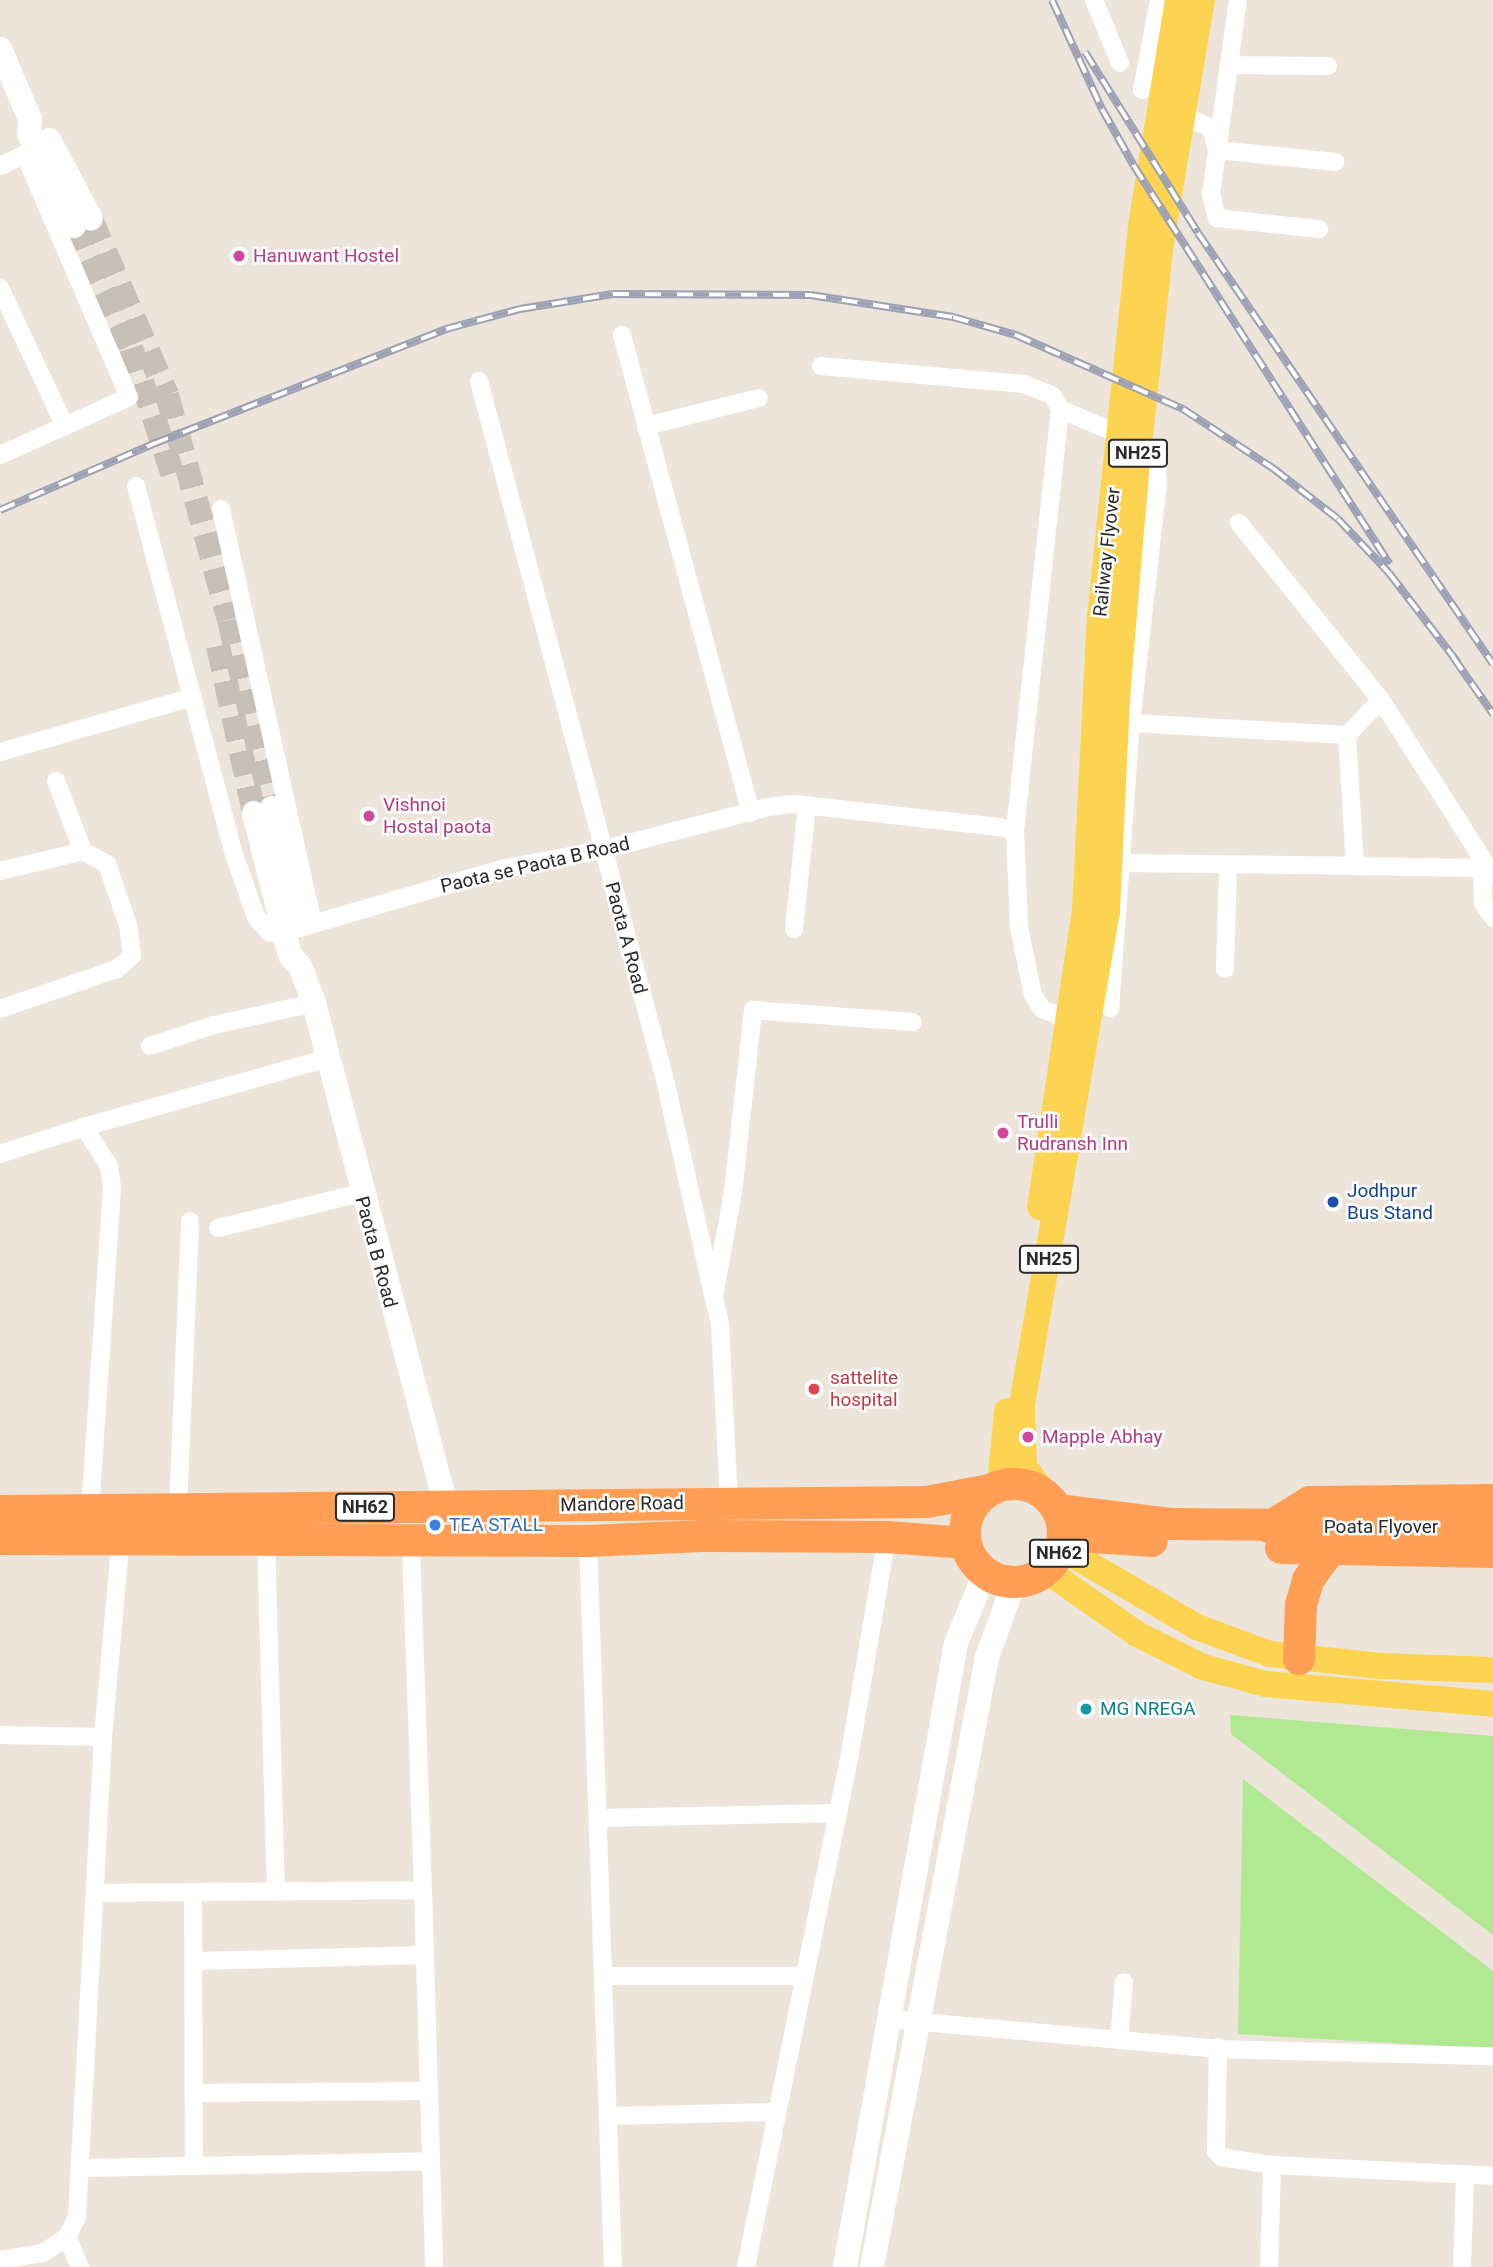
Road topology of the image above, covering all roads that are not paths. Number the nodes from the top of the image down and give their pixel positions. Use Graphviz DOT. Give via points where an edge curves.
graph roads {
  1 [pos="1094,0"];
  2 [pos="1159,0"];
  3 [pos="1178,0"];
  4 [pos="1202,0"];
  5 [pos="1238,0"];
  6 [pos="0,49"];
  7 [pos="1119,63"];
  8 [pos="1229,65"];
  9 [pos="1328,66"];
  10 [pos="1142,89"];
  11 [pos="1182,115"];
  12 [pos="37,150"];
  13 [pos="1217,150"];
  14 [pos="1335,162"];
  15 [pos="0,166"];
  16 [pos="82,223"];
  17 [pos="1319,229"];
  18 [pos="0,288"];
  19 [pos="622,335"];
  20 [pos="821,366"];
  21 [pos="479,381"];
  22 [pos="759,398"];
  23 [pos="1060,409"];
  24 [pos="65,426"];
  25 [pos="646,426"];
  26 [pos="0,454"];
  27 [pos="136,486"];
  28 [pos="220,509"];
  29 [pos="1239,523"];
  30 [pos="193,697"];
  31 [pos="1381,700"];
  32 [pos="1131,723"];
  33 [pos="1347,735"];
  34 [pos="0,752"];
  35 [pos="56,781"];
  36 [pos="807,806"];
  37 [pos="263,810"];
  38 [pos="751,813"];
  39 [pos="1015,831"];
  40 [pos="83,850"];
  41 [pos="602,850"];
  42 [pos="1123,863"];
  43 [pos="1228,865"];
  44 [pos="1355,866"];
  45 [pos="0,871"];
  46 [pos="1493,875"];
  47 [pos="1096,910"];
  48 [pos="1493,918"];
  49 [pos="298,928"];
  50 [pos="794,929"];
  51 [pos="1225,969"];
  52 [pos="314,1003"];
  53 [pos="0,1009"];
  54 [pos="1090,1017"];
  55 [pos="913,1022"];
  56 [pos="150,1046"];
  57 [pos="328,1058"];
  58 [pos="84,1127"];
  59 [pos="0,1154"];
  60 [pos="360,1193"];
  61 [pos="190,1221"];
  62 [pos="218,1228"];
  63 [pos="714,1298"];
  64 [pos="995,1488"];
  65 [pos="1493,1500"];
  66 [pos="729,1503"];
  67 [pos="449,1506"];
  68 [pos="178,1509"];
  69 [pos="90,1510"];
  70 [pos="0,1511"];
  71 [pos="1493,1526"];
  72 [pos="1269,1527"];
  73 [pos="1055,1531"];
  74 [pos="887,1536"];
  75 [pos="121,1537"];
  76 [pos="266,1538"];
  77 [pos="411,1538"];
  78 [pos="451,1538"];
  79 [pos="0,1539"];
  80 [pos="1387,1539"];
  81 [pos="588,1541"];
  82 [pos="966,1543"];
  83 [pos="1330,1550"];
  84 [pos="1493,1552"];
  85 [pos="985,1573"];
  86 [pos="1014,1583"];
  87 [pos="1299,1659"];
  88 [pos="1493,1670"];
  89 [pos="1493,1704"];
  90 [pos="0,1735"];
  91 [pos="103,1737"];
  92 [pos="838,1813"];
  93 [pos="599,1818"];
  94 [pos="423,1890"];
  95 [pos="193,1892"];
  96 [pos="276,1892"];
  97 [pos="96,1894"];
  98 [pos="425,1955"];
  99 [pos="195,1961"];
  100 [pos="604,1976"];
  101 [pos="803,1976"];
  102 [pos="1124,1982"];
  103 [pos="889,2019"];
  104 [pos="917,2022"];
  105 [pos="1119,2040"];
  106 [pos="1218,2048"];
  107 [pos="1493,2056"];
  108 [pos="428,2091"];
  109 [pos="194,2093"];
  110 [pos="776,2112"];
  111 [pos="608,2116"];
  112 [pos="431,2161"];
  113 [pos="194,2165"];
  114 [pos="1272,2165"];
  115 [pos="81,2168"];
  116 [pos="1465,2175"];
  117 [pos="1493,2176"];
  118 [pos="67,2237"];
  119 [pos="0,2260"];
  120 [pos="80,2267"];
  121 [pos="434,2267"];
  122 [pos="613,2267"];
  123 [pos="746,2267"];
  124 [pos="845,2267"];
  125 [pos="872,2267"];
  126 [pos="1269,2267"];
  127 [pos="1462,2267"];
  1 -- 7 [label="street"];
  2 -- 10 [label="street"];
  3 -- 47 [label="main road, Railway Flyover / NH25" via="1141,226 1100,617"];
  4 -- 11 [label="main road, Railway Flyover / NH25"];
  5 -- 8 [label="street"];
  6 -- 12 [label="street" via="30,119 29,134"];
  8 -- 9 [label="street"];
  8 -- 13 [label="street"];
  11 -- 13 [label="street" via="1210,128"];
  11 -- 47 [label="main road, Railway Flyover / NH25" via="1161,243 1136,472"];
  12 -- 15 [label="street"];
  12 -- 16 [label="street"];
  12 -- 24 [label="street" via="129,397"];
  13 -- 14 [label="street"];
  13 -- 17 [label="street" via="1211,194 1217,218"];
  18 -- 24 [label="street"];
  19 -- 25 [label="street"];
  20 -- 23 [label="street" via="1024,384 1053,396"];
  21 -- 41 [label="street, Paota A Road"];
  22 -- 25 [label="street"];
  23 -- 32 [label="street" via="1147,447 1156,464 1158,484"];
  23 -- 39 [label="street"];
  24 -- 26 [label="street"];
  25 -- 38 [label="street"];
  27 -- 30 [label="street"];
  28 -- 49 [label="street"];
  29 -- 31 [label="street"];
  30 -- 34 [label="street"];
  30 -- 49 [label="street" via="234,854 256,917 270,933"];
  31 -- 33 [label="street"];
  31 -- 46 [label="street"];
  32 -- 33 [label="street"];
  32 -- 42 [label="street"];
  33 -- 44 [label="street"];
  35 -- 40 [label="street"];
  36 -- 38 [label="street, Paota se Paota B Road" via="768,807"];
  36 -- 39 [label="street, Paota se Paota B Road"];
  36 -- 50 [label="street"];
  37 -- 49 [label="street, Paota B Road"];
  38 -- 41 [label="street, Paota se Paota B Road"];
  39 -- 54 [label="street" via="1019,928 1033,995 1042,1009"];
  40 -- 45 [label="street"];
  40 -- 53 [label="street" via="107,864 128,925 132,956 117,969"];
  41 -- 49 [label="street, Paota se Paota B Road" via="506,868"];
  41 -- 63 [label="street, Paota A Road" via="666,1084"];
  42 -- 43 [label="street"];
  42 -- 54 [label="street"];
  43 -- 44 [label="street"];
  43 -- 51 [label="street"];
  44 -- 48 [label="street" via="1478,868 1482,870 1483,903"];
  47 -- 54 [label="main road, Railway Flyover / NH25"];
  49 -- 52 [label="street, Paota B Road" via="300,966"];
  52 -- 56 [label="street" via="214,1025"];
  52 -- 57 [label="street, Paota B Road"];
  54 -- 64 [label="main road, NH25"];
  54 -- 73 [label="main road, NH25" via="1022,1405 1024,1466"];
  55 -- 63 [label="street" via="753,1010 733,1192"];
  57 -- 58 [label="street"];
  57 -- 60 [label="street, Paota B Road"];
  58 -- 59 [label="street"];
  58 -- 69 [label="street" via="109,1166 112,1188"];
  60 -- 62 [label="street"];
  60 -- 67 [label="street, Paota B Road"];
  61 -- 68 [label="street"];
  63 -- 66 [label="street, Paota A Road" via="720,1325"];
  64 -- 66 [label="highway, Mandore Road / NH62" via="927,1502"];
  64 -- 73 [label="highway, NH62" via="1023,1485"];
  64 -- 82 [label="highway" via="969,1513"];
  65 -- 72 [label="highway" via="1310,1502"];
  66 -- 67 [label="highway, Mandore Road / NH62"];
  67 -- 68 [label="highway, Mandore Road / NH62"];
  67 -- 78 [label="street, Paota B Road"];
  68 -- 69 [label="highway, Mandore Road / NH62"];
  69 -- 70 [label="highway, Mandore Road / NH62"];
  71 -- 80 [label="highway, Poata Flyover / NH62"];
  72 -- 73 [label="highway, NH62" via="1172,1524"];
  72 -- 80 [label="highway, Poata Flyover / NH62"];
  73 -- 83 [label="highway, NH62"];
  73 -- 86 [label="highway, NH62"];
  73 -- 87 [label="main road, NH25" via="1197,1627 1252,1648"];
  73 -- 89 [label="main road, NH25" via="1137,1634 1203,1667 1266,1684"];
  74 -- 81 [label="highway, Mandore Road / NH62"];
  74 -- 82 [label="highway, Mandore Road / NH62"];
  74 -- 92 [label="street"];
  75 -- 76 [label="highway, Mandore Road / NH62"];
  75 -- 79 [label="highway, Mandore Road / NH62"];
  75 -- 91 [label="street"];
  76 -- 77 [label="highway, Mandore Road / NH62"];
  76 -- 96 [label="street"];
  77 -- 78 [label="highway, Mandore Road / NH62"];
  77 -- 94 [label="street"];
  78 -- 81 [label="highway, Mandore Road / NH62"];
  80 -- 83 [label="highway, Poata Flyover / NH62"];
  80 -- 84 [label="highway, Poata Flyover / NH62"];
  81 -- 93 [label="street"];
  82 -- 85 [label="highway"];
  83 -- 87 [label="highway" via="1308,1580 1301,1605"];
  85 -- 86 [label="highway, NH62"];
  85 -- 103 [label="street" via="957,1643"];
  86 -- 104 [label="street" via="987,1657"];
  87 -- 88 [label="main road, NH25"];
  90 -- 91 [label="street"];
  91 -- 97 [label="street"];
  92 -- 93 [label="street"];
  92 -- 101 [label="street"];
  93 -- 100 [label="street"];
  94 -- 96 [label="street"];
  94 -- 98 [label="street"];
  95 -- 96 [label="street"];
  95 -- 97 [label="street"];
  95 -- 99 [label="street"];
  97 -- 115 [label="street"];
  98 -- 99 [label="street"];
  98 -- 108 [label="street"];
  99 -- 109 [label="street"];
  100 -- 101 [label="street"];
  100 -- 111 [label="street"];
  101 -- 110 [label="street"];
  102 -- 105 [label="street"];
  103 -- 104 [label="street"];
  103 -- 124 [label="street"];
  104 -- 105 [label="street"];
  104 -- 125 [label="street"];
  105 -- 106 [label="street"];
  106 -- 107 [label="street"];
  106 -- 114 [label="street" via="1216,2151 1227,2160"];
  108 -- 109 [label="street"];
  108 -- 112 [label="street"];
  109 -- 113 [label="street"];
  110 -- 111 [label="street"];
  110 -- 123 [label="street"];
  111 -- 122 [label="street"];
  112 -- 113 [label="street"];
  112 -- 121 [label="street"];
  113 -- 115 [label="street"];
  114 -- 116 [label="street"];
  114 -- 126 [label="street"];
  115 -- 118 [label="street" via="77,2217"];
  116 -- 117 [label="street"];
  116 -- 127 [label="street"];
  118 -- 119 [label="street" via="43,2253"];
  118 -- 120 [label="street"];
}
